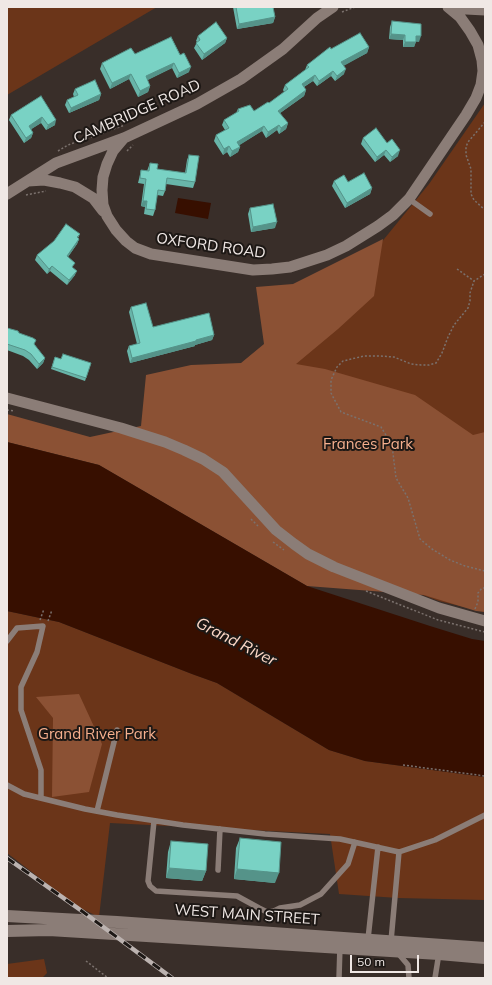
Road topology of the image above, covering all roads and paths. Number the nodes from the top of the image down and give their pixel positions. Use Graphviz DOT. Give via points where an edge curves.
graph roads {
  1 [pos="355,7"];
  2 [pos="448,7"];
  3 [pos="455,7"];
  4 [pos="337,10"];
  5 [pos="485,10"];
  6 [pos="485,122"];
  7 [pos="126,125"];
  8 [pos="124,138"];
  9 [pos="134,144"];
  10 [pos="55,152"];
  11 [pos="127,152"];
  12 [pos="27,181"];
  13 [pos="50,191"];
  14 [pos="7,194"];
  15 [pos="25,195"];
  16 [pos="409,199"];
  17 [pos="485,210"];
  18 [pos="430,214"];
  19 [pos="107,216"];
  20 [pos="457,269"];
  21 [pos="485,274"];
  22 [pos="474,281"];
  23 [pos="7,398"];
  24 [pos="7,410"];
  25 [pos="21,412"];
  26 [pos="250,518"];
  27 [pos="260,528"];
  28 [pos="271,539"];
  29 [pos="290,554"];
  30 [pos="485,571"];
  31 [pos="366,591"];
  32 [pos="44,609"];
  33 [pos="52,610"];
  34 [pos="485,621"];
  35 [pos="43,624"];
  36 [pos="485,632"];
  37 [pos="7,641"];
  38 [pos="117,730"];
  39 [pos="403,765"];
  40 [pos="485,776"];
  41 [pos="7,785"];
  42 [pos="41,798"];
  43 [pos="97,811"];
  44 [pos="485,816"];
  45 [pos="154,821"];
  46 [pos="220,829"];
  47 [pos="355,842"];
  48 [pos="378,847"];
  49 [pos="399,852"];
  50 [pos="218,870"];
  51 [pos="7,916"];
  52 [pos="7,931"];
  53 [pos="368,940"];
  54 [pos="340,943"];
  55 [pos="395,945"];
  56 [pos="485,948"];
  57 [pos="439,949"];
  58 [pos="485,958"];
  59 [pos="86,961"];
  60 [pos="108,978"];
  61 [pos="339,978"];
  62 [pos="409,978"];
  63 [pos="435,978"];
  1 -- 4 [label="path"];
  2 -- 16 [label="street, OXFORD ROAD" via="460,17 478,45 483,71 476,98"];
  3 -- 5 [label="street"];
  4 -- 8 [label="street, CAMBRIDGE ROAD" via="318,18 283,49 241,79 197,104"];
  6 -- 17 [label="path" via="468,142 466,155 471,169 471,194"];
  7 -- 10 [label="path"];
  8 -- 12 [label="street, CAMBRIDGE ROAD" via="56,163"];
  8 -- 19 [label="street, OXFORD ROAD" via="113,151 104,177 103,205"];
  9 -- 11 [label="path"];
  12 -- 14 [label="street, CAMBRIDGE ROAD"];
  12 -- 19 [label="street, OXFORD ROAD" via="44,180 74,187 93,198"];
  13 -- 15 [label="path"];
  16 -- 18 [label="lane"];
  16 -- 19 [label="street, OXFORD ROAD" via="393,215 346,246 290,267 272,269 253,270 151,254 135,248 126,241"];
  20 -- 22 [label="path"];
  21 -- 22 [label="path"];
  22 -- 30 [label="path" via="468,308 454,325 436,363 411,364 394,357 380,356 364,356 343,361 331,380 331,393 341,412 381,427 392,445 396,478 408,498 420,539 450,560"];
  23 -- 34 [label="street" via="121,428 184,450 222,472 276,530 308,554 334,567 439,608"];
  24 -- 25 [label="path"];
  26 -- 27 [label="path"];
  28 -- 29 [label="path"];
  31 -- 36 [label="path" via="438,620"];
  32 -- 35 [label="path"];
  33 -- 35 [label="path"];
  35 -- 37 [label="lane" via="17,628"];
  35 -- 42 [label="lane" via="37,652 21,688 21,710 41,770"];
  38 -- 43 [label="lane"];
  39 -- 40 [label="path"];
  41 -- 42 [label="lane" via="24,794"];
  42 -- 43 [label="lane"];
  43 -- 45 [label="lane"];
  44 -- 49 [label="lane" via="435,840"];
  45 -- 46 [label="lane"];
  45 -- 47 [label="lane" via="148,881 156,891 237,896 267,912 300,906 321,894 348,864"];
  46 -- 47 [label="lane"];
  46 -- 50 [label="lane"];
  47 -- 48 [label="lane"];
  48 -- 49 [label="lane"];
  48 -- 53 [label="lane"];
  49 -- 55 [label="lane"];
  51 -- 54 [label="main road, WEST MAIN STREET"];
  52 -- 54 [label="main road, WEST MAIN STREET" via="49,930"];
  53 -- 54 [label="main road, WEST MAIN STREET"];
  53 -- 55 [label="main road, WEST MAIN STREET"];
  54 -- 55 [label="main road, WEST MAIN STREET"];
  54 -- 61 [label="lane"];
  55 -- 57 [label="main road, WEST MAIN STREET"];
  55 -- 62 [label="lane" via="408,965"];
  56 -- 57 [label="main road, WEST MAIN STREET"];
  57 -- 58 [label="main road, WEST MAIN STREET"];
  57 -- 63 [label="lane"];
  59 -- 60 [label="path"];
}
